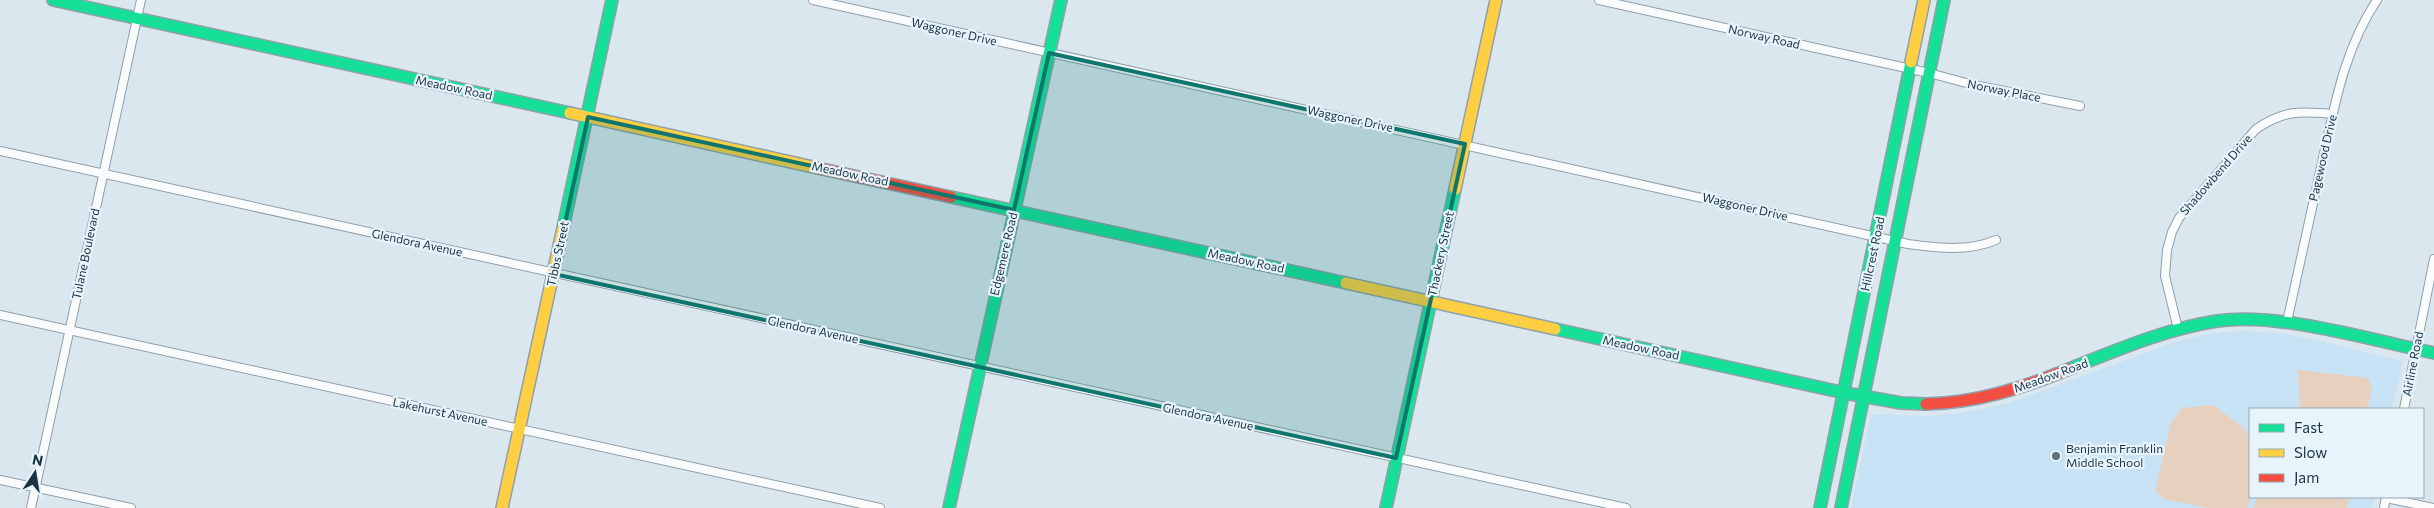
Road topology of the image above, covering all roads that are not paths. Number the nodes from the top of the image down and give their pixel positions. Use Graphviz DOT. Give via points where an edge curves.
graph roads {
  1 [pos="54,0"];
  2 [pos="141,0"];
  3 [pos="612,0"];
  4 [pos="813,0"];
  5 [pos="1060,0"];
  6 [pos="1496,0"];
  7 [pos="1599,0"];
  8 [pos="1924,0"];
  9 [pos="1944,0"];
  10 [pos="2376,0"];
  11 [pos="136,18"];
  12 [pos="1049,53"];
  13 [pos="1910,69"];
  14 [pos="1929,73"];
  15 [pos="2080,106"];
  16 [pos="2333,114"];
  17 [pos="588,117"];
  18 [pos="1465,144"];
  19 [pos="0,151"];
  20 [pos="103,174"];
  21 [pos="1014,210"];
  22 [pos="1886,239"];
  23 [pos="1996,240"];
  24 [pos="2434,259"];
  25 [pos="554,274"];
  26 [pos="1431,301"];
  27 [pos="0,315"];
  28 [pos="2287,322"];
  29 [pos="2178,329"];
  30 [pos="70,330"];
  31 [pos="2416,349"];
  32 [pos="2434,353"];
  33 [pos="979,366"];
  34 [pos="1845,393"];
  35 [pos="1864,396"];
  36 [pos="2404,408"];
  37 [pos="519,430"];
  38 [pos="1396,458"];
  39 [pos="0,480"];
  40 [pos="35,487"];
  41 [pos="2390,498"];
  42 [pos="30,508"];
  43 [pos="130,508"];
  44 [pos="502,508"];
  45 [pos="880,508"];
  46 [pos="949,508"];
  47 [pos="1386,508"];
  48 [pos="1626,508"];
  49 [pos="1820,508"];
  50 [pos="1841,508"];
  51 [pos="2434,508"];
  1 -- 11 [label="street, Meadow Road"];
  2 -- 11 [label="street, Tulane Boulevard"];
  3 -- 17 [label="street, Tibbs Street"];
  4 -- 12 [label="street, Waggoner Drive"];
  5 -- 12 [label="street, Edgemere Road"];
  6 -- 18 [label="street, Thackery Street"];
  7 -- 13 [label="street, Norway Road"];
  8 -- 13 [label="street, Hillcrest Road"];
  9 -- 14 [label="street, Hillcrest Road"];
  10 -- 16 [label="street, Pagewood Drive" via="2354,39"];
  11 -- 17 [label="street, Meadow Road"];
  11 -- 20 [label="street, Tulane Boulevard"];
  12 -- 18 [label="street, Waggoner Drive"];
  12 -- 21 [label="street, Edgemere Road"];
  13 -- 14 [label="street, Norway Road"];
  13 -- 22 [label="street, Hillcrest Road"];
  14 -- 15 [label="street, Norway Place" via="1974,86"];
  14 -- 22 [label="street, Hillcrest Road"];
  16 -- 28 [label="street, Pagewood Drive"];
  16 -- 29 [label="street, Shadowbend Drive" via="2293,112 2256,129 2179,218 2167,250 2165,276"];
  17 -- 21 [label="street, Meadow Road"];
  17 -- 25 [label="street, Tibbs Street"];
  18 -- 22 [label="street, Waggoner Drive"];
  18 -- 26 [label="street, Thackery Street"];
  19 -- 20 [label="street, Glendora Avenue"];
  20 -- 25 [label="street, Glendora Avenue"];
  20 -- 30 [label="street, Tulane Boulevard"];
  21 -- 26 [label="street, Meadow Road"];
  21 -- 33 [label="street, Edgemere Road"];
  22 -- 23 [label="street, Waggoner Drive" via="1944,248"];
  22 -- 34 [label="street, Hillcrest Road"];
  22 -- 35 [label="street, Hillcrest Road"];
  24 -- 31 [label="street, Airline Road"];
  25 -- 33 [label="street, Glendora Avenue"];
  25 -- 37 [label="street, Tibbs Street"];
  26 -- 34 [label="street, Meadow Road"];
  26 -- 38 [label="street, Thackery Street"];
  27 -- 30 [label="street, Lakehurst Avenue"];
  28 -- 29 [label="street, Meadow Road" via="2233,320"];
  28 -- 31 [label="street, Meadow Road"];
  29 -- 35 [label="street, Meadow Road" via="1997,395 1969,401 1920,405"];
  30 -- 37 [label="street, Lakehurst Avenue"];
  30 -- 40 [label="street, Tulane Boulevard"];
  31 -- 32 [label="street, Meadow Road"];
  31 -- 36 [label="street, Airline Road"];
  33 -- 38 [label="street, Glendora Avenue"];
  33 -- 46 [label="street, Edgemere Road"];
  34 -- 35 [label="street, Meadow Road"];
  34 -- 49 [label="street, Hillcrest Road"];
  35 -- 50 [label="street, Hillcrest Road"];
  37 -- 44 [label="street, Tibbs Street"];
  37 -- 45 [label="street, Lakehurst Avenue"];
  38 -- 47 [label="street, Thackery Street"];
  38 -- 48 [label="street, Glendora Avenue"];
  39 -- 40 [label="street"];
  40 -- 42 [label="street, Tulane Boulevard"];
  40 -- 43 [label="street"];
  41 -- 51 [label="street"];
}
